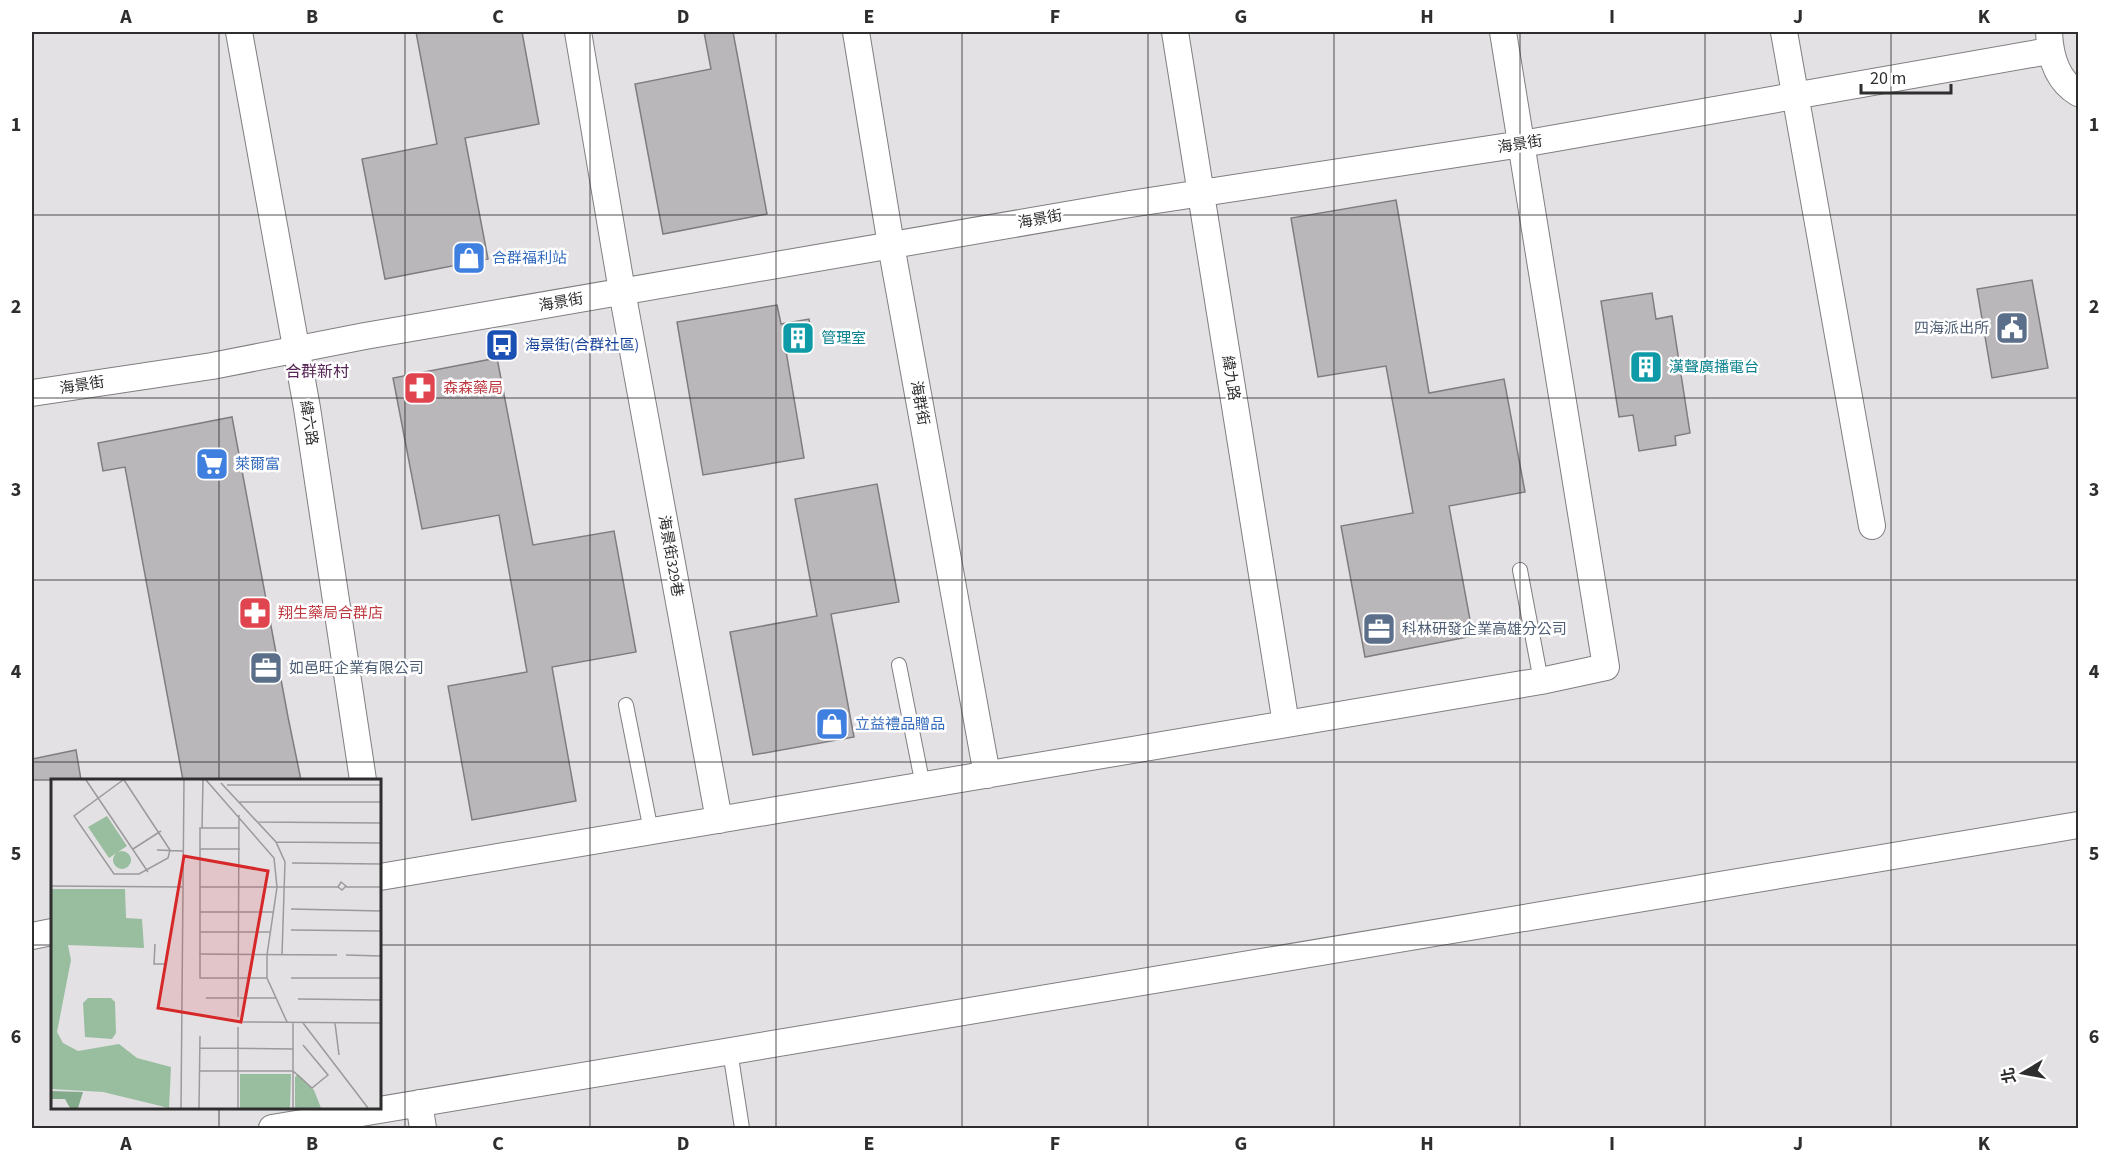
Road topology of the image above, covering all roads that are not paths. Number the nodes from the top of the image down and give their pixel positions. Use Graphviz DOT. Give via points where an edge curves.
graph roads {
  1 [pos="238,32"];
  2 [pos="578,32"];
  3 [pos="856,32"];
  4 [pos="1175,32"];
  5 [pos="1503,32"];
  6 [pos="1784,32"];
  7 [pos="2049,41"];
  8 [pos="2079,93"];
  9 [pos="1795,95"];
  10 [pos="1522,144"];
  11 [pos="1201,192"];
  12 [pos="891,244"];
  13 [pos="622,291"];
  14 [pos="296,350"];
  15 [pos="32,393"];
  16 [pos="1872,526"];
  17 [pos="1520,570"];
  18 [pos="898,665"];
  19 [pos="1541,681"];
  20 [pos="626,705"];
  21 [pos="1286,724"];
  22 [pos="987,775"];
  23 [pos="363,779"];
  24 [pos="923,786"];
  25 [pos="719,820"];
  26 [pos="2079,825"];
  27 [pos="651,831"];
  28 [pos="381,877"];
  29 [pos="51,932"];
  30 [pos="32,936"];
  31 [pos="730,1051"];
  32 [pos="418,1103"];
  33 [pos="272,1128"];
  34 [pos="423,1128"];
  35 [pos="742,1128"];
  1 -- 14 [label="street, 緯六路"];
  2 -- 13 [label="street, 海景街329巷"];
  3 -- 12 [label="street, 海群街"];
  4 -- 11 [label="street, 緯九路"];
  5 -- 10 [label="street"];
  6 -- 9 [label="street"];
  7 -- 8 [label="street" via="2057,72"];
  7 -- 9 [label="street, 海景街"];
  9 -- 10 [label="street, 海景街"];
  9 -- 16 [label="street"];
  10 -- 11 [label="street, 海景街"];
  10 -- 19 [label="street" via="1606,667"];
  11 -- 12 [label="street, 海景街"];
  11 -- 21 [label="street, 緯九路"];
  12 -- 13 [label="street, 海景街"];
  12 -- 22 [label="street, 海群街"];
  13 -- 14 [label="street, 海景街"];
  13 -- 25 [label="street, 海景街329巷"];
  14 -- 15 [label="street, 海景街"];
  14 -- 23 [label="street, 緯六路"];
  17 -- 19 [label="lane"];
  18 -- 24 [label="lane"];
  19 -- 21 [label="street"];
  20 -- 27 [label="lane"];
  21 -- 22 [label="street"];
  22 -- 24 [label="street"];
  24 -- 25 [label="street"];
  25 -- 27 [label="street"];
  26 -- 31 [label="street"];
  27 -- 28 [label="street"];
  29 -- 30 [label="street"];
  31 -- 32 [label="street"];
  31 -- 35 [label="lane"];
  32 -- 33 [label="street"];
  32 -- 34 [label="street"];
}
